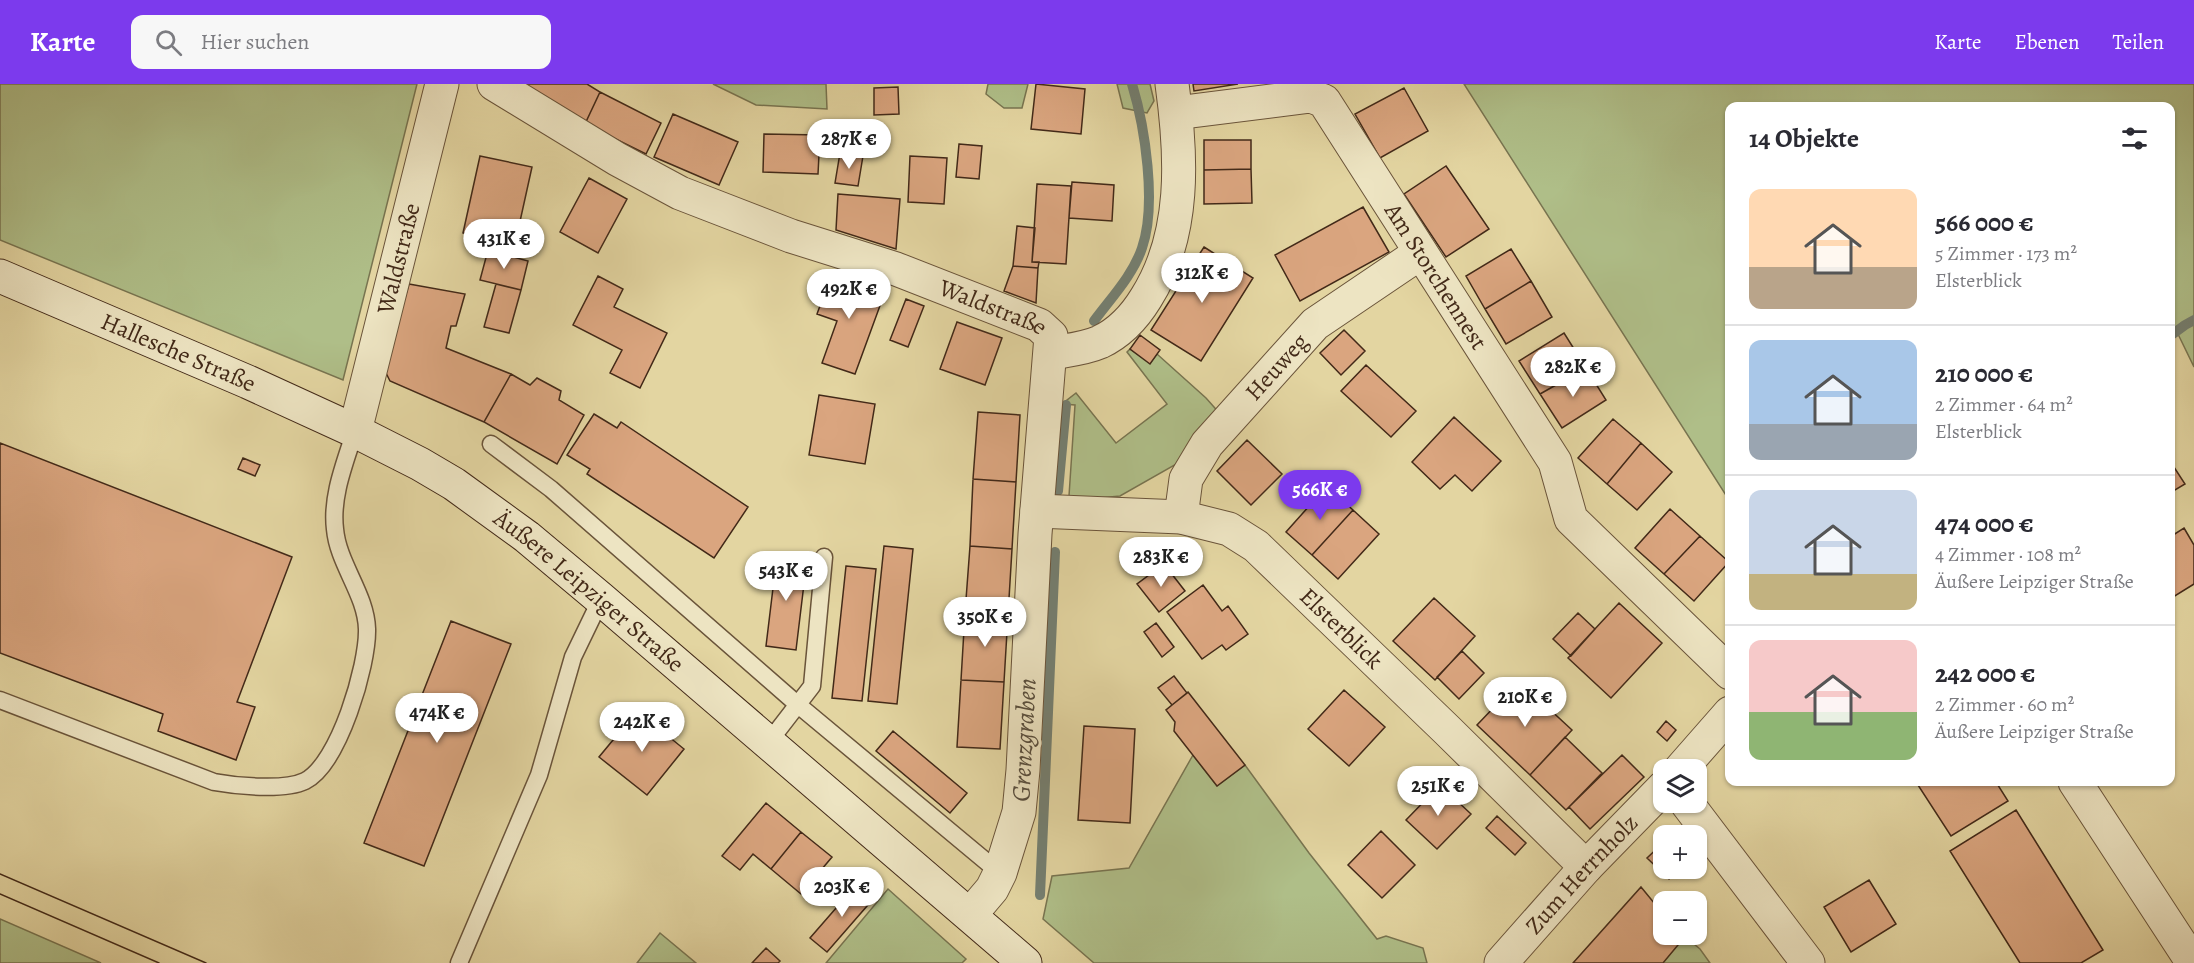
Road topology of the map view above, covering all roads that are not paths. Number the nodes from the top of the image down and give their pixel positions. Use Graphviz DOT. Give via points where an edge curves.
graph roads {
  1 [pos="442,84"];
  2 [pos="494,84"];
  3 [pos="1174,99"];
  4 [pos="1420,253"];
  5 [pos="0,276"];
  6 [pos="1051,352"];
  7 [pos="355,431"];
  8 [pos="491,444"];
  9 [pos="1037,511"];
  10 [pos="1181,517"];
  11 [pos="824,557"];
  12 [pos="601,599"];
  13 [pos="1725,668"];
  14 [pos="0,700"];
  15 [pos="797,704"];
  16 [pos="1725,719"];
  17 [pos="768,743"];
  18 [pos="1690,759"];
  19 [pos="2078,786"];
  20 [pos="1653,798"];
  21 [pos="1694,813"];
  22 [pos="1586,867"];
  23 [pos="1000,873"];
  24 [pos="970,915"];
  25 [pos="1020,961"];
  26 [pos="459,963"];
  27 [pos="1501,963"];
  28 [pos="1808,963"];
  29 [pos="2193,963"];
  1 -- 7 [label="street, Waldstraße"];
  2 -- 6 [label="street, Waldstraße" via="680,193 790,236 896,269 1039,325 1051,336"];
  3 -- 4 [label="street, Am Storchennest" via="1311,96 1324,101"];
  3 -- 6 [label="street" via="1176,218 1172,242 1159,275 1136,314 1102,341"];
  4 -- 10 [label="street, Heuweg" via="1315,324 1207,444 1186,479"];
  4 -- 13 [label="street, Am Storchennest" via="1555,462 1571,519"];
  5 -- 7 [label="street, Hallesche Straße"];
  6 -- 9 [label="street, Waldstraße"];
  7 -- 12 [label="street, Äußere Leipziger Straße" via="454,484 527,537"];
  7 -- 14 [label="lane" via="335,497 334,530 367,627 364,667 331,752 316,772 304,781 281,785 240,787 214,782"];
  8 -- 15 [label="lane" via="551,489"];
  9 -- 10 [label="street, Elsterblick"];
  9 -- 23 [label="street, Waldstraße" via="1019,812"];
  10 -- 22 [label="street, Elsterblick" via="1229,529 1256,546"];
  11 -- 15 [label="lane" via="812,686"];
  12 -- 17 [label="street, Äußere Leipziger Straße"];
  12 -- 26 [label="lane" via="573,657 539,776"];
  15 -- 17 [label="lane"];
  15 -- 23 [label="lane"];
  16 -- 18 [label="street"];
  17 -- 24 [label="street, Äußere Leipziger Straße"];
  19 -- 29 [label="street"];
  20 -- 22 [label="street, Zum Herrnholz"];
  21 -- 28 [label="street"];
  22 -- 27 [label="street, Zum Herrnholz"];
  23 -- 24 [label="street, Waldstraße"];
  24 -- 25 [label="street, Äußere Leipziger Straße"];
}
